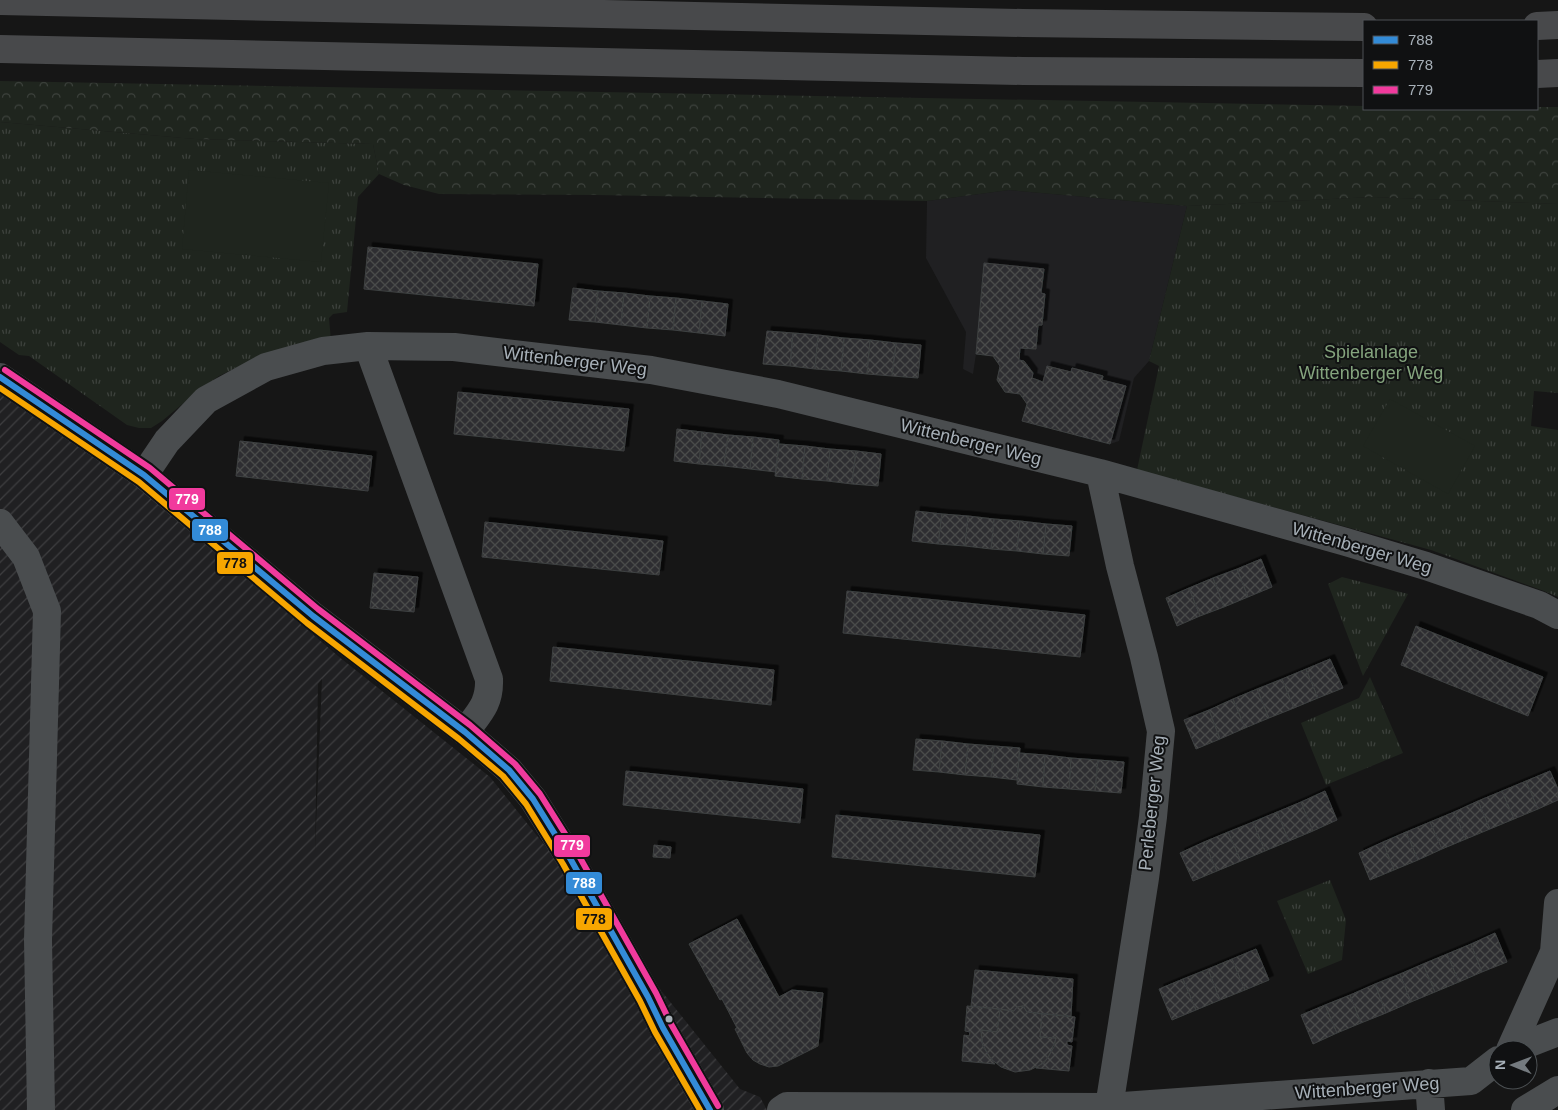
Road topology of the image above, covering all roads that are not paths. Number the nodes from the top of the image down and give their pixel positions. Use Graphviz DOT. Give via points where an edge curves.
graph roads {
  1 [pos="0,1"];
  2 [pos="1538,26"];
  3 [pos="1558,26"];
  4 [pos="1363,27"];
  5 [pos="0,49"];
  6 [pos="1363,73"];
  7 [pos="1538,74"];
  8 [pos="1558,74"];
  9 [pos="368,346"];
  10 [pos="0,377"];
  11 [pos="1100,473"];
  12 [pos="144,475"];
  13 [pos="0,523"];
  14 [pos="1558,615"];
  15 [pos="465,732"];
  16 [pos="1558,904"];
  17 [pos="1556,951"];
  18 [pos="1558,1032"];
  19 [pos="1516,1040"];
  20 [pos="1537,1040"];
  21 [pos="1488,1067"];
  22 [pos="1558,1090"];
  23 [pos="1430,1097"];
  24 [pos="1109,1107"];
  25 [pos="41,1110"];
  26 [pos="710,1110"];
  27 [pos="781,1110"];
  28 [pos="1525,1110"];
  1 -- 4 [label="highway"];
  2 -- 3 [label="highway"];
  5 -- 6 [label="highway" via="1013,70"];
  7 -- 8 [label="highway"];
  9 -- 11 [label="street, Wittenberger Weg" via="454,347 651,370 778,394"];
  9 -- 12 [label="street, Wittenberger Weg" via="323,351 266,367 206,400 167,441"];
  9 -- 15 [label="street" via="490,679 490,691 484,706"];
  10 -- 12 [label="main road"];
  11 -- 14 [label="street, Wittenberger Weg" via="1400,558 1539,605"];
  11 -- 24 [label="street, Perleberger Weg" via="1161,731 1145,878"];
  12 -- 15 [label="main road" via="313,616"];
  13 -- 25 [label="street" via="26,557 47,611 38,940"];
  15 -- 26 [label="main road" via="508,770 533,798"];
  16 -- 17 [label="street"];
  17 -- 19 [label="street"];
  18 -- 20 [label="street"];
  21 -- 23 [label="street, Wittenberger Weg" via="1471,1080"];
  22 -- 28 [label="street"];
  23 -- 24 [label="street, Wittenberger Weg"];
  24 -- 27 [label="street, Wittenberger Weg" via="787,1106"];
}
